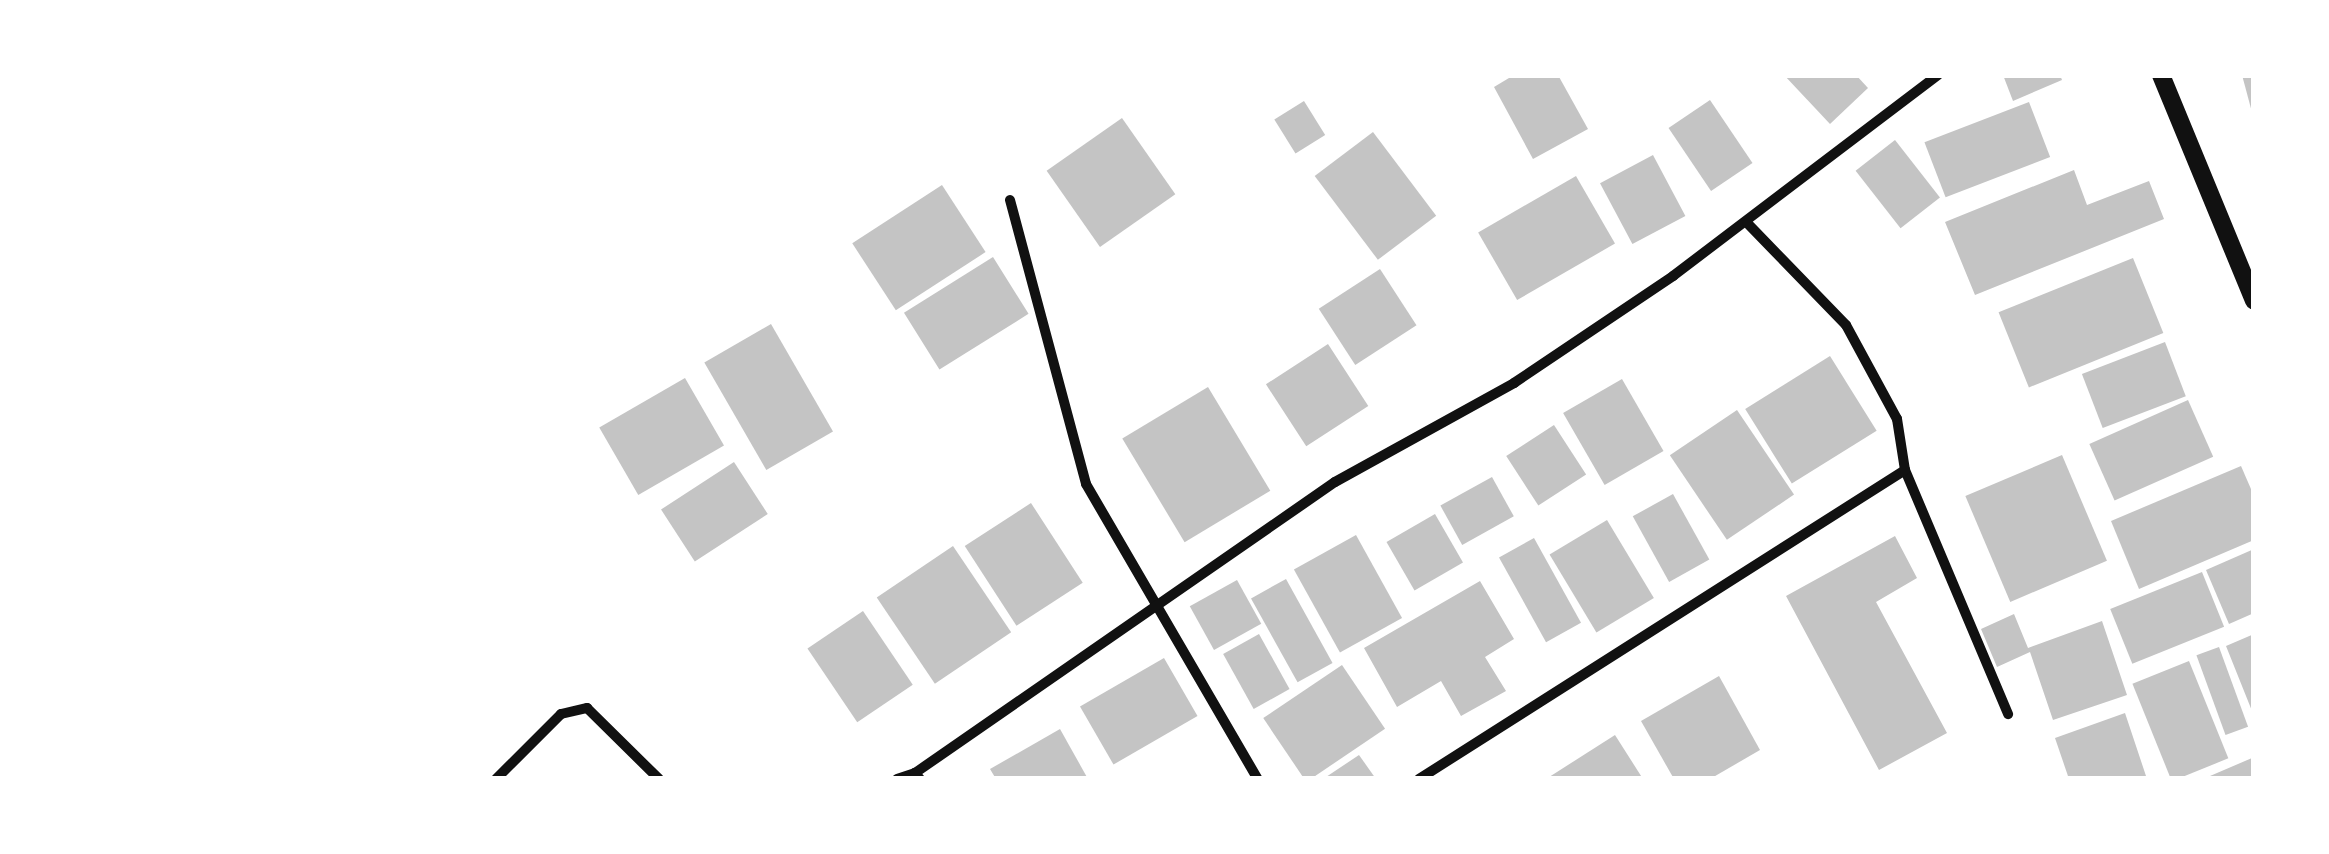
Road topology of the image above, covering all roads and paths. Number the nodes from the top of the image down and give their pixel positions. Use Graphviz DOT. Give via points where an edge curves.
graph roads {
  1 [pos="1938,75"];
  2 [pos="2161,75"];
  3 [pos="1010,200"];
  4 [pos="1747,223"];
  5 [pos="2254,301"];
  6 [pos="1905,470"];
  7 [pos="1160,606"];
  8 [pos="2008,714"];
  9 [pos="917,776"];
  10 [pos="496,779"];
  11 [pos="659,779"];
  12 [pos="897,779"];
  13 [pos="1258,779"];
  14 [pos="1420,779"];
  1 -- 4 [label="street"];
  2 -- 5 [label="street"];
  3 -- 7 [label="street" via="1086,484"];
  4 -- 6 [label="street" via="1846,326 1897,419"];
  4 -- 7 [label="street" via="1514,383 1335,482"];
  6 -- 8 [label="street"];
  6 -- 14 [label="street"];
  7 -- 9 [label="street"];
  7 -- 13 [label="street"];
  9 -- 12 [label="street"];
  10 -- 11 [label="street" via="561,714 587,708"];
}
